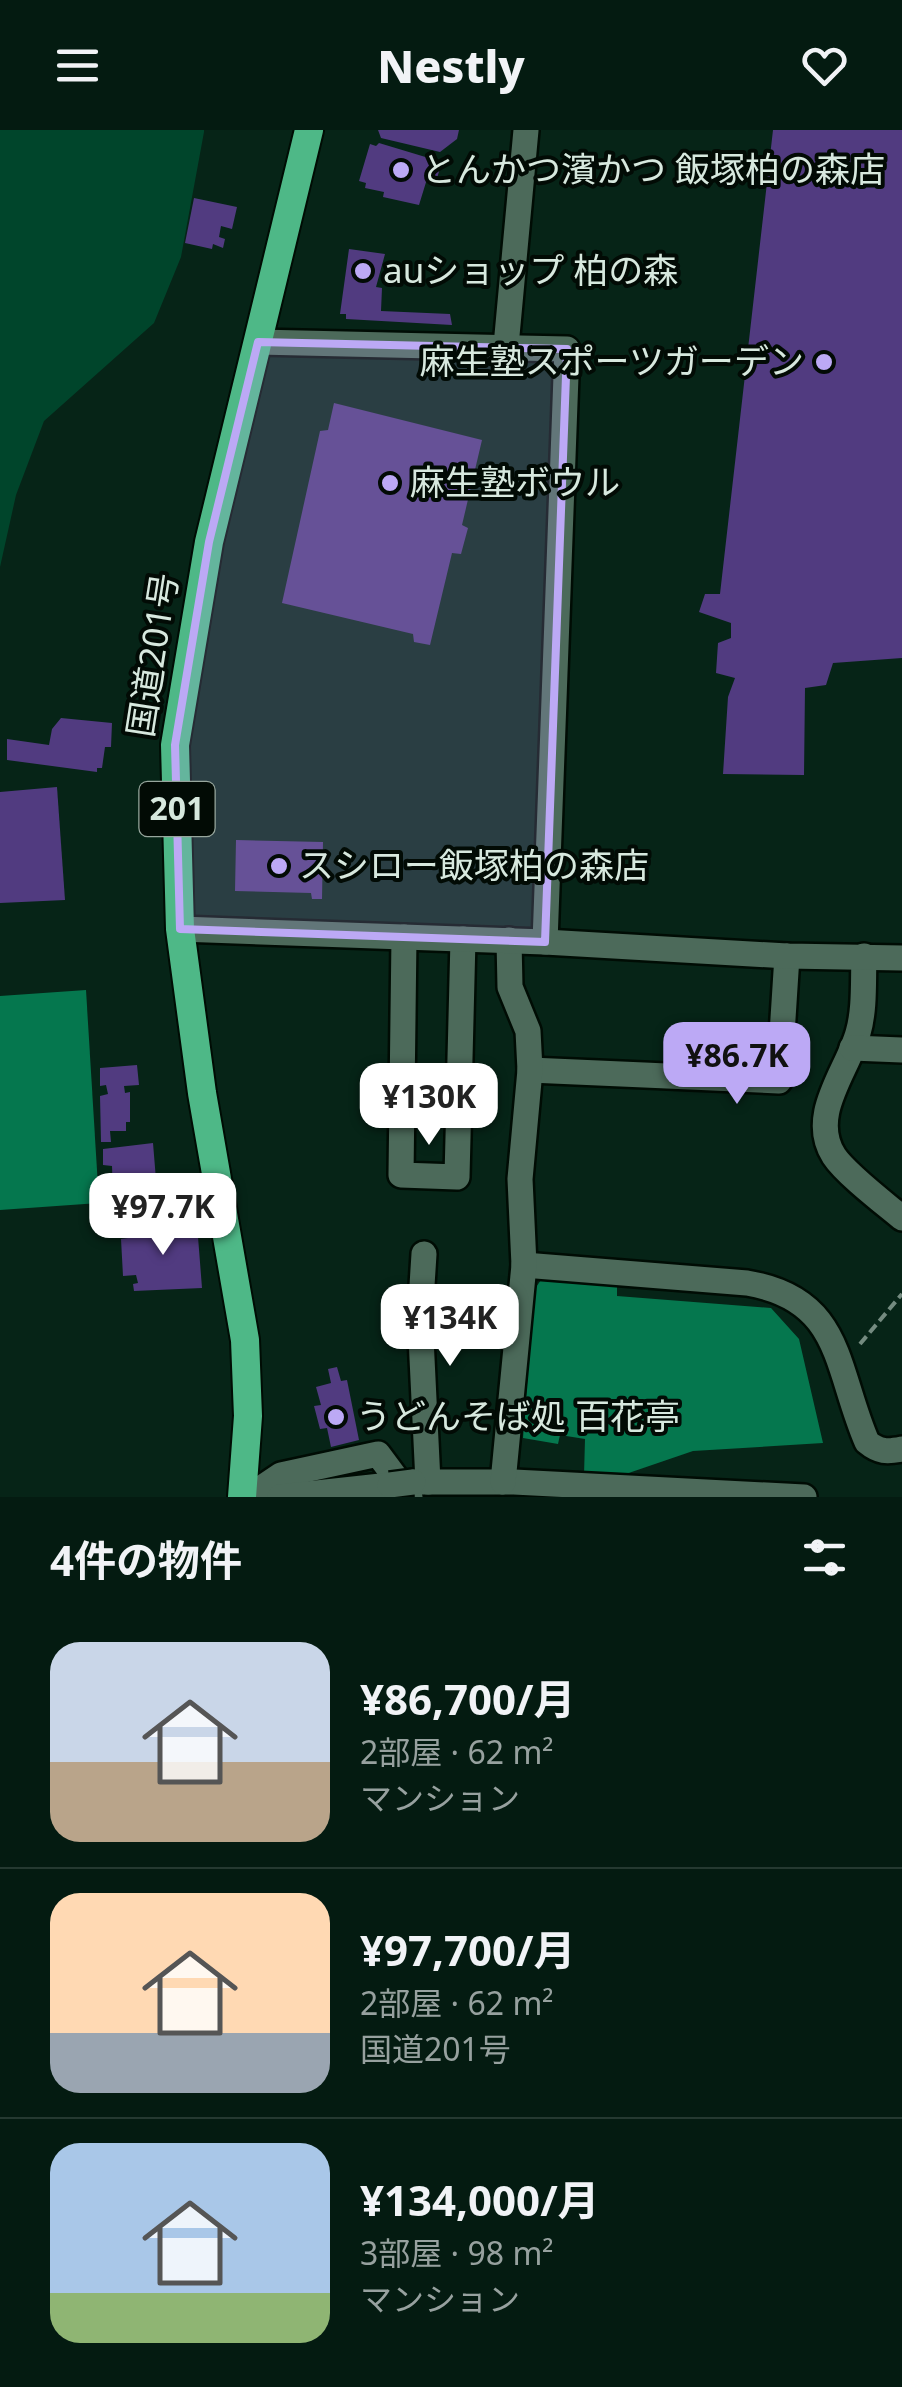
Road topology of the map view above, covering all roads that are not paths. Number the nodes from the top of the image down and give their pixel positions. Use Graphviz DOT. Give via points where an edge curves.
graph roads {
  1 [pos="309,130"];
  2 [pos="526,130"];
  3 [pos="258,342"];
  4 [pos="506,346"];
  5 [pos="180,929"];
  6 [pos="404,936"];
  7 [pos="464,939"];
  8 [pos="509,940"];
  9 [pos="546,942"];
  10 [pos="787,956"];
  11 [pos="864,956"];
  12 [pos="902,958"];
  13 [pos="852,1048"];
  14 [pos="902,1050"];
  15 [pos="530,1070"];
  16 [pos="902,1218"];
  17 [pos="424,1254"];
  18 [pos="524,1265"];
  19 [pos="902,1449"];
  20 [pos="410,1487"];
  21 [pos="509,1487"];
  22 [pos="245,1497"];
  23 [pos="280,1497"];
  24 [pos="804,1497"];
  1 -- 3 [label="highway, 国道201号 / 201"];
  2 -- 4 [label="street"];
  3 -- 4 [label="street"];
  3 -- 5 [label="highway, 国道201号 / 201" via="208,542 175,744"];
  4 -- 9 [label="street" via="567,349"];
  5 -- 6 [label="street"];
  5 -- 22 [label="highway, 国道201号 / 201" via="245,1340"];
  6 -- 7 [label="street"];
  6 -- 7 [label="street" via="401,1175 458,1176"];
  7 -- 8 [label="street"];
  8 -- 9 [label="street"];
  8 -- 15 [label="street" via="510,987 528,1031"];
  9 -- 10 [label="street"];
  10 -- 11 [label="street"];
  10 -- 15 [label="street" via="779,1081"];
  11 -- 12 [label="street"];
  11 -- 13 [label="street" via="862,1013"];
  13 -- 14 [label="street"];
  13 -- 16 [label="street" via="828,1106 828,1146"];
  15 -- 18 [label="street" via="520,1179"];
  17 -- 20 [label="street"];
  18 -- 19 [label="street" via="785,1293 821,1322 836,1348 867,1442 876,1450"];
  18 -- 21 [label="street"];
  20 -- 21 [label="street"];
  20 -- 22 [label="street" via="378,1454 281,1475"];
  20 -- 23 [label="street"];
  21 -- 24 [label="street"];
}
